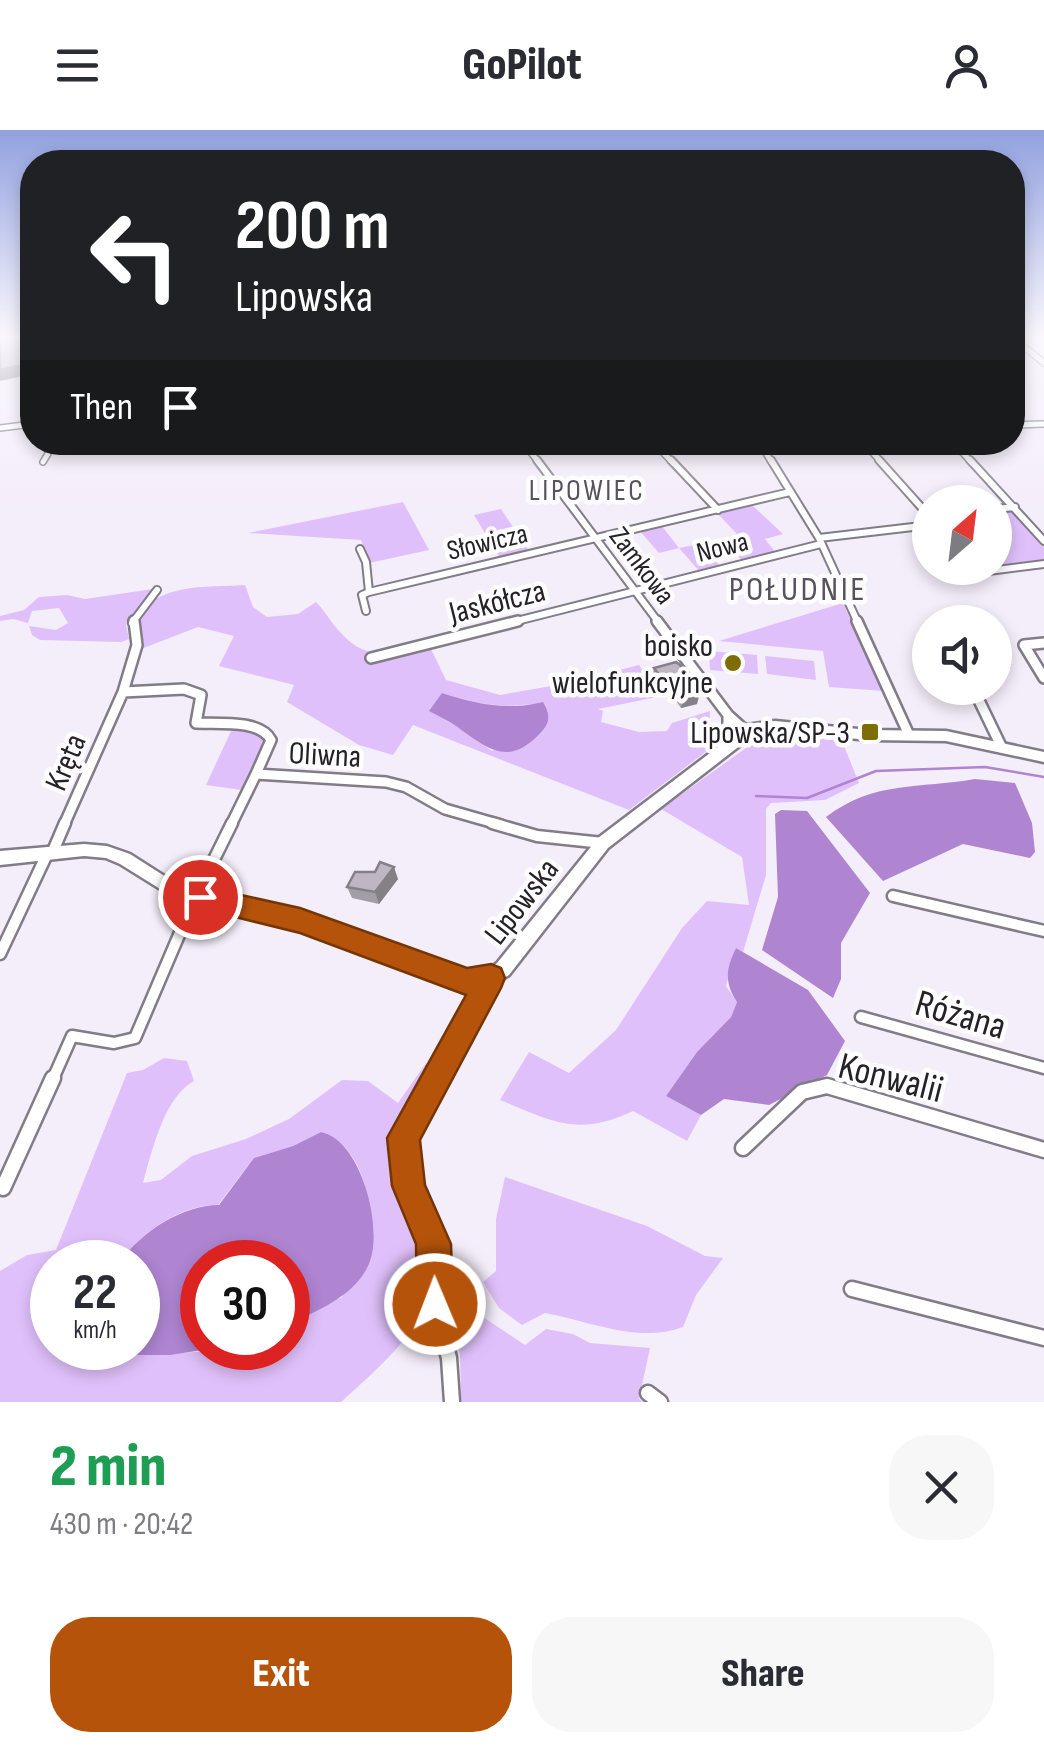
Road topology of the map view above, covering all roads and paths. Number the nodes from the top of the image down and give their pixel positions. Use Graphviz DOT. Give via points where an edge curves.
graph roads {
  1 [pos="47,455"];
  2 [pos="533,455"];
  3 [pos="665,455"];
  4 [pos="767,455"];
  5 [pos="874,455"];
  6 [pos="965,455"];
  7 [pos="43,462"];
  8 [pos="790,492"];
  9 [pos="912,498"];
  10 [pos="1012,507"];
  11 [pos="1015,507"];
  12 [pos="718,510"];
  13 [pos="912,522"];
  14 [pos="595,538"];
  15 [pos="820,541"];
  16 [pos="1044,541"];
  17 [pos="360,549"];
  18 [pos="1044,564"];
  19 [pos="1012,568"];
  20 [pos="157,590"];
  21 [pos="634,591"];
  22 [pos="369,592"];
  23 [pos="366,611"];
  24 [pos="1044,644"];
  25 [pos="371,658"];
  26 [pos="1044,678"];
  27 [pos="122,692"];
  28 [pos="981,705"];
  29 [pos="737,725"];
  30 [pos="909,734"];
  31 [pos="1002,748"];
  32 [pos="1044,757"];
  33 [pos="256,774"];
  34 [pos="602,843"];
  35 [pos="51,852"];
  36 [pos="0,858"];
  37 [pos="893,896"];
  38 [pos="198,897"];
  39 [pos="1044,931"];
  40 [pos="0,954"];
  41 [pos="491,978"];
  42 [pos="862,1017"];
  43 [pos="1044,1068"];
  44 [pos="743,1148"];
  45 [pos="1044,1150"];
  46 [pos="3,1188"];
  47 [pos="852,1289"];
  48 [pos="1044,1338"];
  49 [pos="452,1402"];
  1 -- 7 [label="street"];
  2 -- 14 [label="street, Zamkowa"];
  3 -- 12 [label="street"];
  4 -- 8 [label="street"];
  5 -- 9 [label="street"];
  6 -- 11 [label="street"];
  8 -- 12 [label="street, Słowicza"];
  8 -- 15 [label="street"];
  10 -- 11 [label="street"];
  11 -- 16 [label="street"];
  12 -- 14 [label="street, Słowicza"];
  13 -- 15 [label="street, Nowa"];
  14 -- 21 [label="street, Zamkowa"];
  14 -- 22 [label="street, Słowicza"];
  15 -- 21 [label="street, Nowa"];
  15 -- 30 [label="street"];
  17 -- 22 [label="street"];
  18 -- 19 [label="street"];
  20 -- 27 [label="street" via="131,624 137,645"];
  21 -- 25 [label="street, Jaskółcza"];
  21 -- 29 [label="street, Zamkowa"];
  22 -- 23 [label="street" via="362,595"];
  24 -- 26 [label="street" via="1024,646"];
  27 -- 33 [label="street, Oliwna" via="184,688 201,695 196,723 267,732"];
  27 -- 35 [label="street, Kręta"];
  28 -- 31 [label="street"];
  29 -- 30 [label="street, Lipowska"];
  29 -- 34 [label="street, Lipowska" via="728,746"];
  30 -- 31 [label="street, Lipowska"];
  31 -- 32 [label="street, Lipowska"];
  33 -- 34 [label="street, Oliwna" via="386,782 537,836"];
  33 -- 38 [label="street"];
  34 -- 41 [label="street, Lipowska"];
  35 -- 36 [label="street, Lipowska"];
  35 -- 38 [label="street, Lipowska" via="107,852"];
  35 -- 40 [label="street, Kręta"];
  37 -- 39 [label="street"];
  38 -- 41 [label="street, Lipowska" via="300,920 467,982"];
  38 -- 46 [label="street" via="136,1038 114,1043 72,1036"];
  41 -- 49 [label="street" via="403,1138 409,1186 434,1244 435,1304"];
  42 -- 43 [label="street, Różana"];
  44 -- 45 [label="street, Konwalii" via="802,1092 827,1086"];
  47 -- 48 [label="street"];
}
